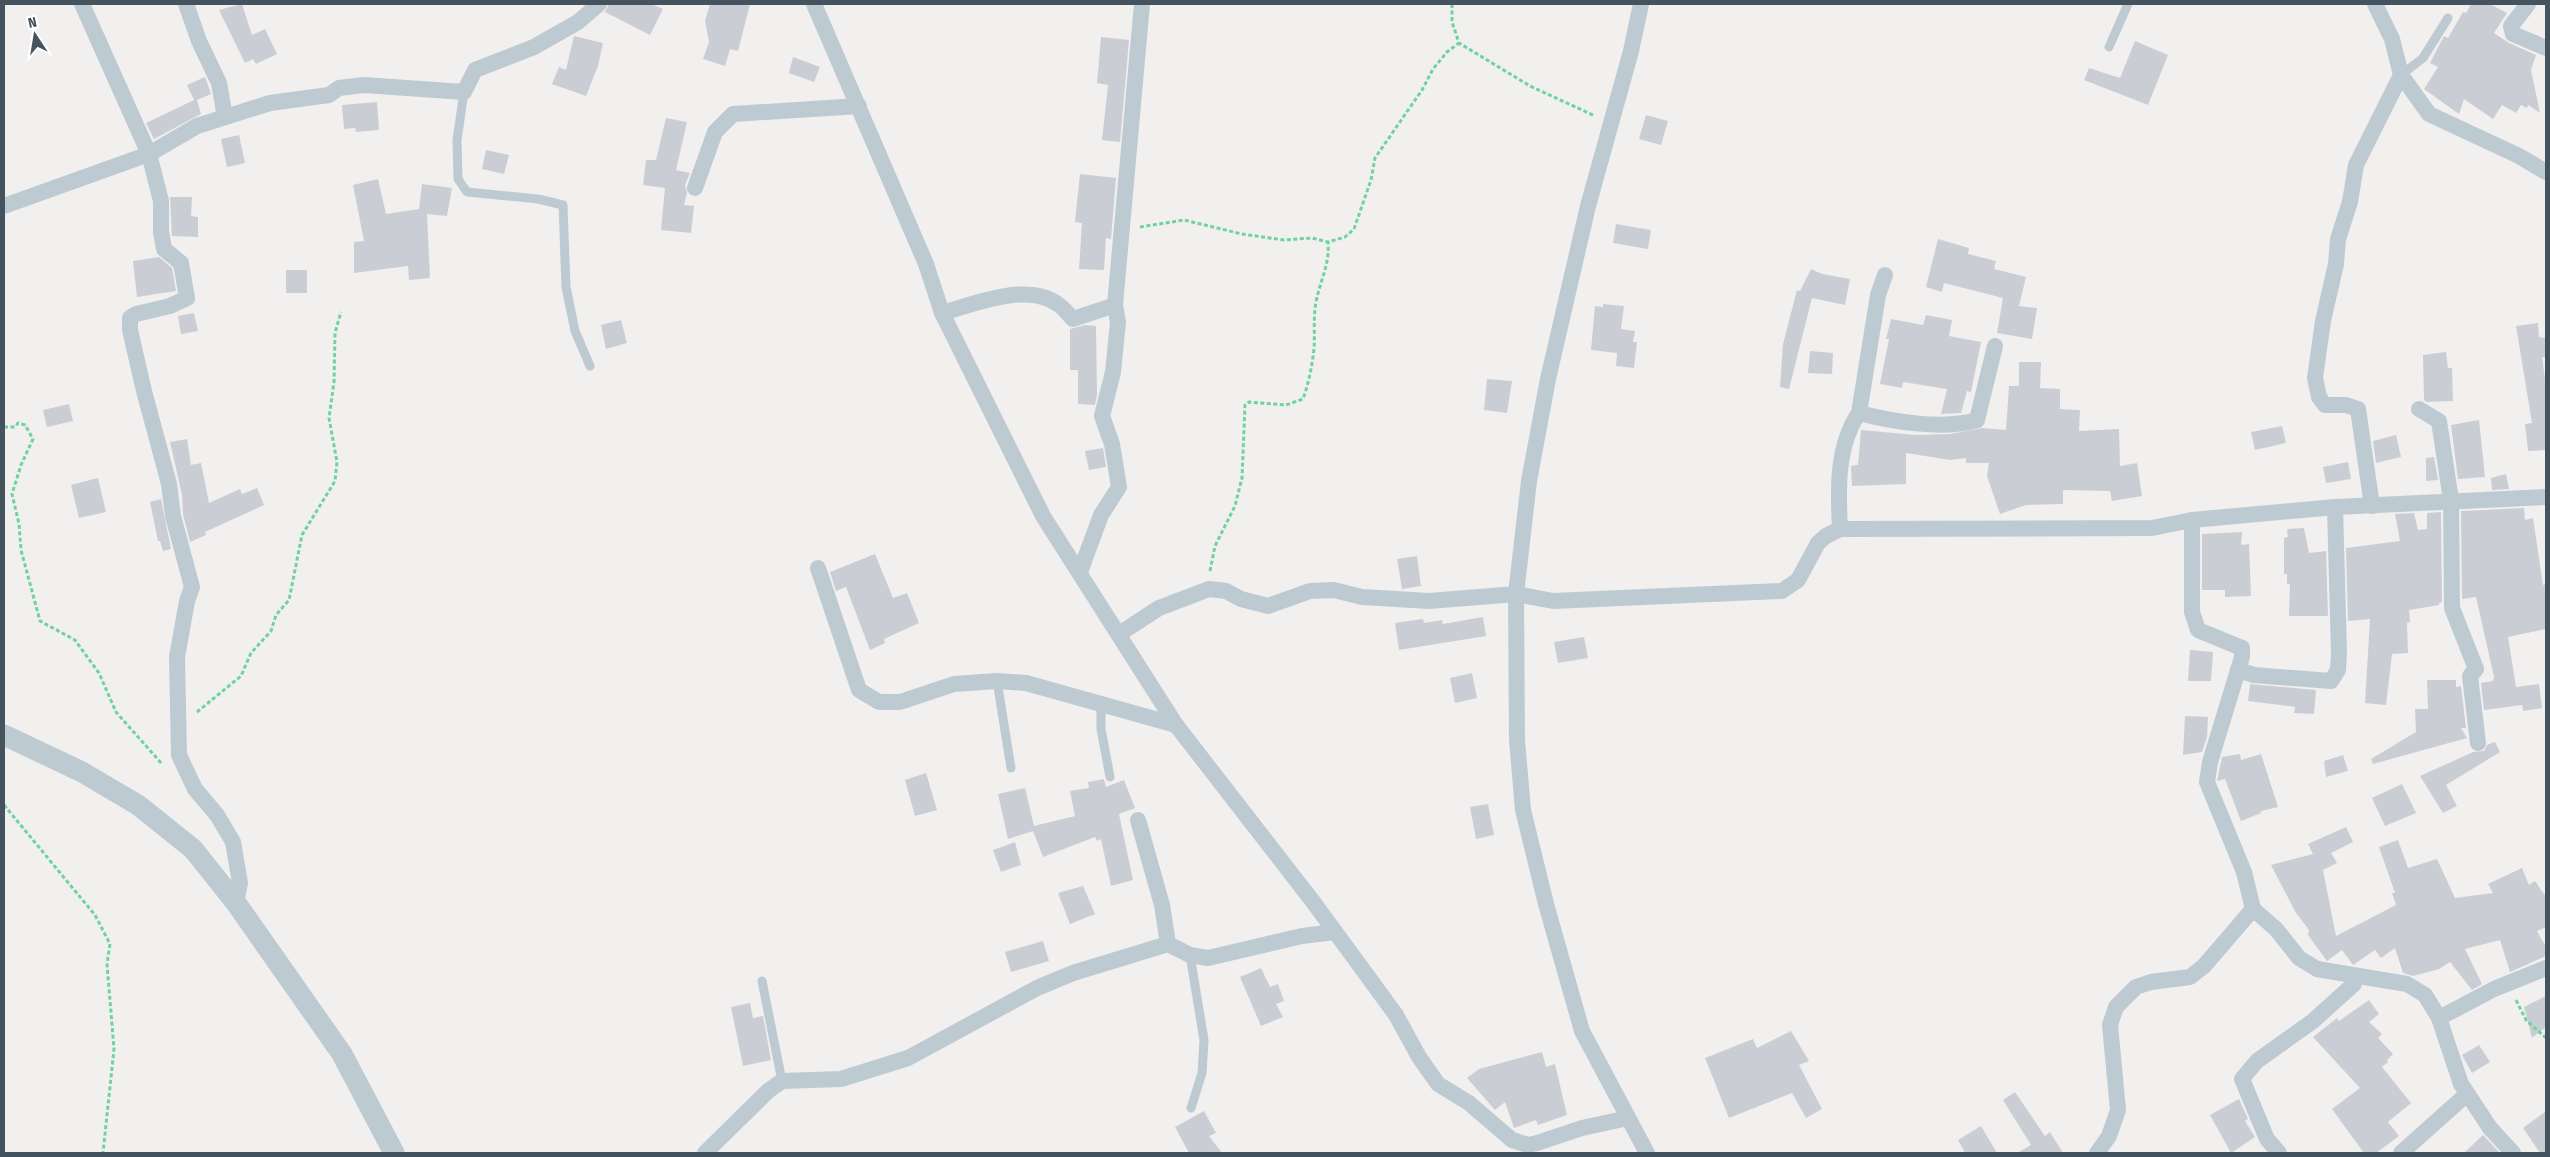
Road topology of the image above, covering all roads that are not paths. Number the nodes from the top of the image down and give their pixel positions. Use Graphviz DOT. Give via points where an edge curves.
graph roads {
  1 [pos="82,4"];
  2 [pos="186,4"];
  3 [pos="599,4"];
  4 [pos="814,4"];
  5 [pos="1142,4"];
  6 [pos="1641,4"];
  7 [pos="2128,4"];
  8 [pos="2375,4"];
  9 [pos="2528,4"];
  10 [pos="2448,18"];
  11 [pos="2108,47"];
  12 [pos="2546,48"];
  13 [pos="2401,75"];
  14 [pos="464,92"];
  15 [pos="859,106"];
  16 [pos="226,117"];
  17 [pos="149,154"];
  18 [pos="2546,172"];
  19 [pos="695,188"];
  20 [pos="4,206"];
  21 [pos="1885,275"];
  22 [pos="1115,305"];
  23 [pos="942,313"];
  24 [pos="1995,346"];
  25 [pos="590,366"];
  26 [pos="2419,409"];
  27 [pos="1859,413"];
  28 [pos="2546,497"];
  29 [pos="2451,500"];
  30 [pos="2372,506"];
  31 [pos="2335,507"];
  32 [pos="2192,520"];
  33 [pos="1840,530"];
  34 [pos="818,568"];
  35 [pos="1080,572"];
  36 [pos="1516,594"];
  37 [pos="1119,634"];
  38 [pos="2238,670"];
  39 [pos="997,681"];
  40 [pos="1101,704"];
  41 [pos="1176,726"];
  42 [pos="4,735"];
  43 [pos="2478,743"];
  44 [pos="1010,768"];
  45 [pos="1110,777"];
  46 [pos="1138,820"];
  47 [pos="236,903"];
  48 [pos="2253,909"];
  49 [pos="1335,932"];
  50 [pos="1168,944"];
  51 [pos="1190,955"];
  52 [pos="2546,968"];
  53 [pos="2354,976"];
  54 [pos="762,980"];
  55 [pos="2439,1018"];
  56 [pos="782,1081"];
  57 [pos="2467,1094"];
  58 [pos="1191,1108"];
  59 [pos="1628,1118"];
  60 [pos="394,1153"];
  61 [pos="705,1153"];
  62 [pos="1647,1153"];
  63 [pos="2097,1153"];
  64 [pos="2279,1153"];
  65 [pos="2401,1153"];
  66 [pos="2513,1153"];
  1 -- 17 [label="street"];
  2 -- 16 [label="street" via="219,84"];
  3 -- 14 [label="street" via="578,22 534,47 475,70"];
  4 -- 15 [label="street"];
  5 -- 22 [label="street"];
  6 -- 36 [label="street" via="1588,206 1548,380 1529,481"];
  7 -- 11 [label="lane"];
  8 -- 13 [label="street" via="2392,38"];
  9 -- 12 [label="street" via="2511,26 2513,34"];
  10 -- 13 [label="lane" via="2423,58"];
  13 -- 18 [label="street" via="2429,114"];
  13 -- 30 [label="street" via="2356,164 2350,202 2338,239 2315,378 2319,397 2325,406 2358,409"];
  14 -- 16 [label="street" via="364,85 339,88 329,95 270,103"];
  14 -- 25 [label="lane" via="457,140 458,178 467,192 538,199 563,205 566,287 575,330"];
  15 -- 19 [label="street" via="733,114 715,132"];
  15 -- 23 [label="street" via="926,264"];
  16 -- 17 [label="street" via="197,126"];
  17 -- 20 [label="street"];
  17 -- 47 [label="street" via="161,200 164,249 181,263 187,298 130,318 144,392 192,587 177,657 179,755 190,780 233,842 240,883"];
  21 -- 27 [label="street" via="1878,295"];
  22 -- 23 [label="street" via="1072,319 1059,304 1039,296 1003,295"];
  22 -- 35 [label="street" via="1118,322 1102,416 1112,444 1119,487 1101,515"];
  23 -- 35 [label="street" via="1043,516"];
  24 -- 27 [label="street" via="1977,420 1960,425 1886,420"];
  26 -- 29 [label="street" via="2439,421"];
  27 -- 33 [label="street" via="1850,426 1838,484"];
  28 -- 29 [label="street"];
  29 -- 30 [label="street"];
  29 -- 43 [label="street" via="2452,608 2476,669 2470,676"];
  30 -- 31 [label="street"];
  31 -- 32 [label="street"];
  31 -- 38 [label="street" via="2338,670 2331,681 2254,675"];
  32 -- 33 [label="street" via="2152,528"];
  32 -- 38 [label="street" via="2192,612 2198,630 2242,648"];
  33 -- 36 [label="street" via="1818,543 1798,580 1782,591 1553,601"];
  34 -- 39 [label="street" via="859,690 879,702 900,702 954,684"];
  35 -- 37 [label="street"];
  36 -- 37 [label="street" via="1430,601 1362,597 1334,590 1310,592 1268,606 1226,591 1210,589 1159,608"];
  36 -- 59 [label="street" via="1517,740 1523,810 1582,1031"];
  37 -- 41 [label="street"];
  38 -- 48 [label="street" via="2207,782 2244,872"];
  39 -- 40 [label="street" via="1026,683"];
  39 -- 44 [label="lane"];
  40 -- 41 [label="street"];
  40 -- 45 [label="lane" via="1101,729"];
  41 -- 49 [label="street" via="1241,806"];
  42 -- 47 [label="street" via="82,772 138,805 193,849"];
  46 -- 50 [label="street" via="1162,905"];
  47 -- 60 [label="street" via="342,1054"];
  48 -- 53 [label="street" via="2276,929 2298,958 2317,970"];
  48 -- 63 [label="street" via="2204,966 2190,977 2136,987 2116,1007 2110,1025 2118,1110 2109,1136"];
  49 -- 51 [label="street" via="1302,936 1208,958"];
  49 -- 59 [label="street" via="1396,1015 1438,1084 1469,1103 1512,1140 1528,1145"];
  50 -- 51 [label="street"];
  50 -- 56 [label="street" via="1072,973 908,1058 841,1079"];
  51 -- 58 [label="lane" via="1204,1040 1202,1074"];
  52 -- 55 [label="street"];
  53 -- 55 [label="street" via="2407,984 2425,995"];
  53 -- 64 [label="street" via="2354,984 2313,1021 2257,1060 2242,1079 2267,1139"];
  54 -- 56 [label="lane"];
  55 -- 57 [label="street"];
  56 -- 61 [label="street"];
  57 -- 65 [label="street"];
  57 -- 66 [label="street" via="2490,1128"];
  59 -- 62 [label="street"];
}
